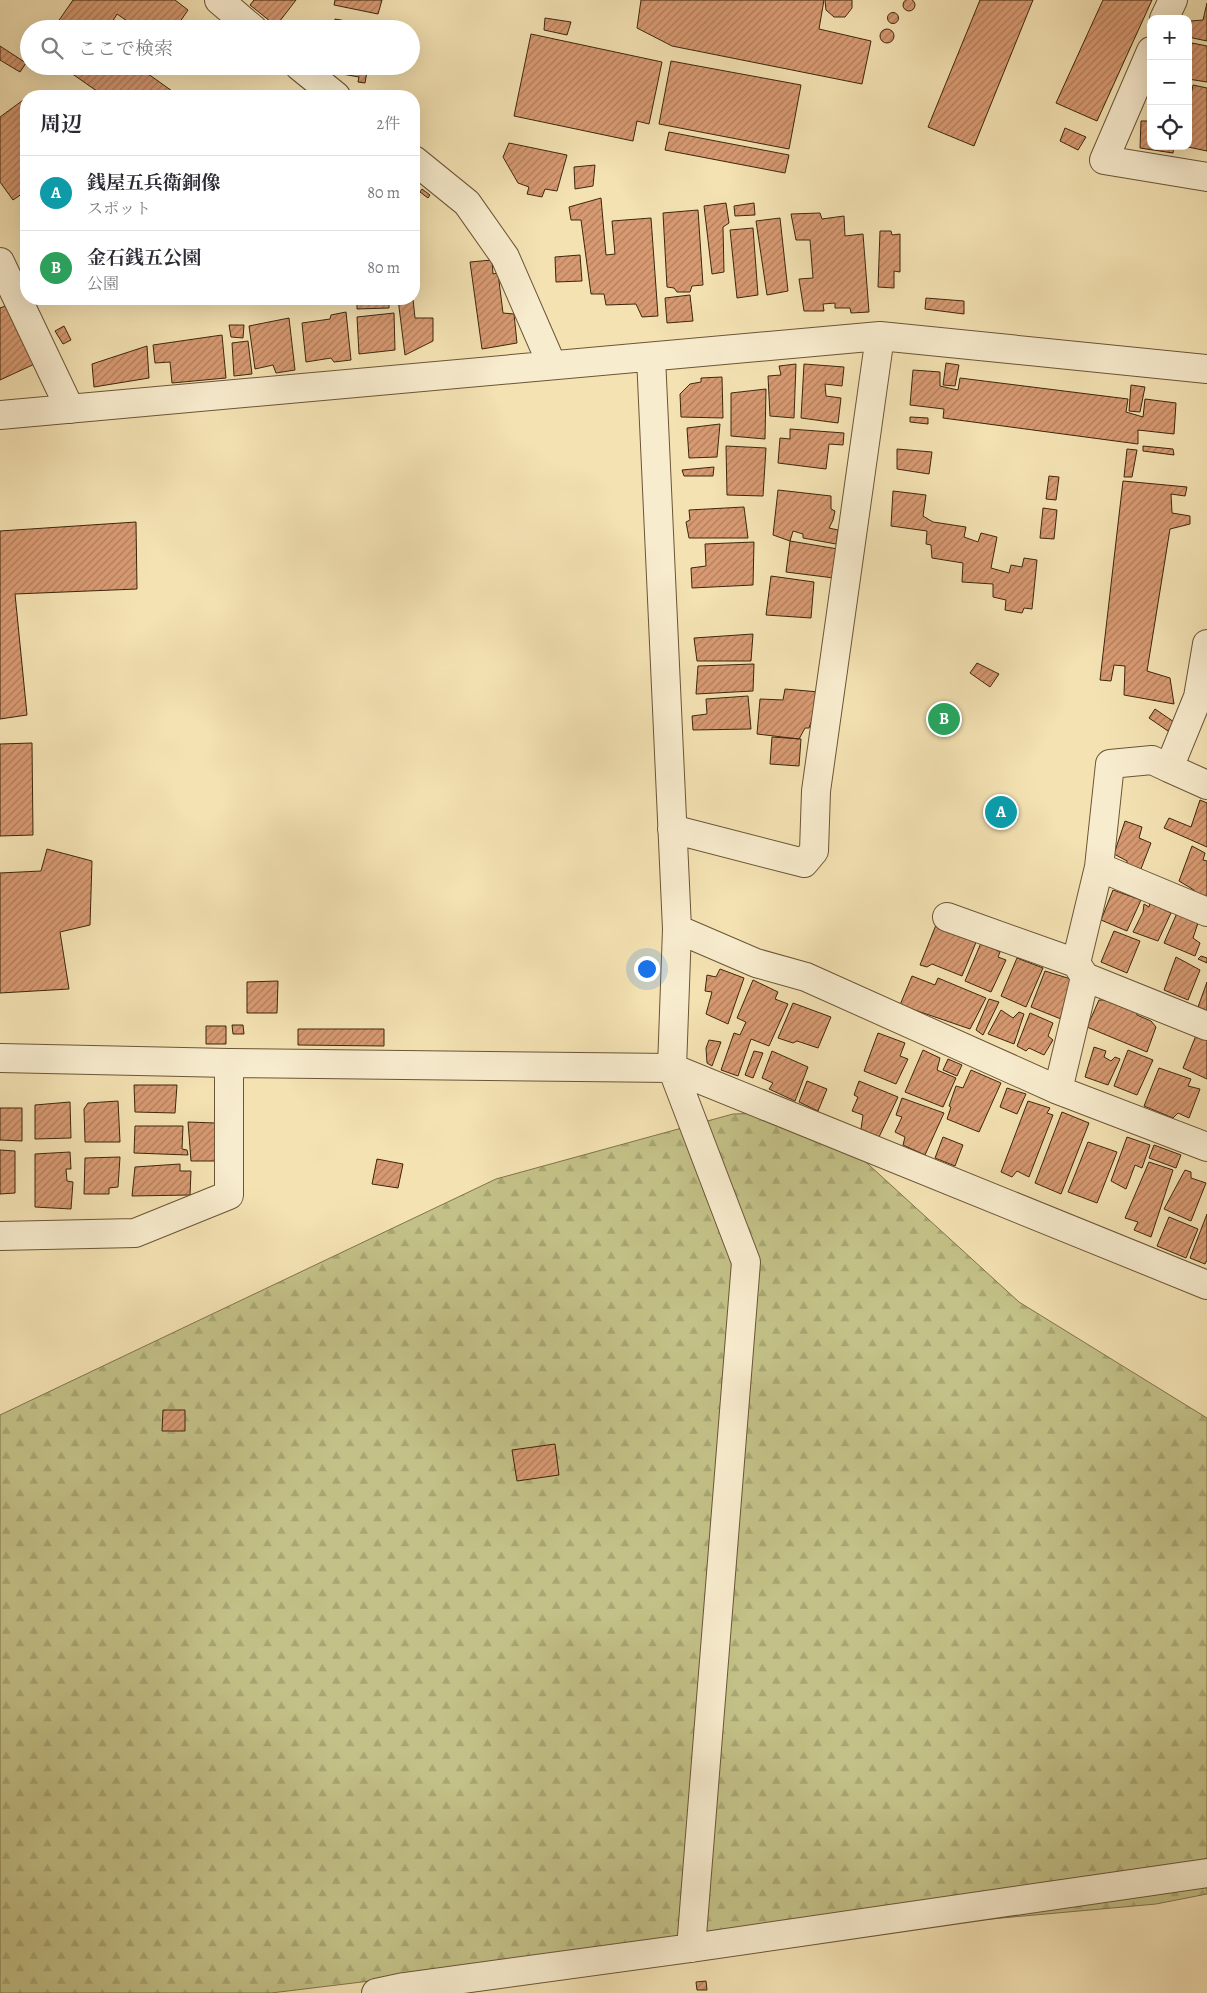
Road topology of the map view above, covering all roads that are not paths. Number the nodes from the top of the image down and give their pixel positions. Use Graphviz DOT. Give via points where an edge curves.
graph roads {
  1 [pos="219,0"];
  2 [pos="1172,0"];
  3 [pos="1166,15"];
  4 [pos="242,20"];
  5 [pos="1147,60"];
  6 [pos="310,75"];
  7 [pos="329,90"];
  8 [pos="420,165"];
  9 [pos="1207,177"];
  10 [pos="0,262"];
  11 [pos="20,304"];
  12 [pos="21,305"];
  13 [pos="880,336"];
  14 [pos="651,357"];
  15 [pos="552,366"];
  16 [pos="1207,369"];
  17 [pos="70,408"];
  18 [pos="0,415"];
  19 [pos="1207,644"];
  20 [pos="1168,768"];
  21 [pos="1207,784"];
  22 [pos="672,829"];
  23 [pos="1099,867"];
  24 [pos="1207,912"];
  25 [pos="947,917"];
  26 [pos="677,929"];
  27 [pos="1081,970"];
  28 [pos="1207,1026"];
  29 [pos="0,1058"];
  30 [pos="230,1063"];
  31 [pos="672,1068"];
  32 [pos="1058,1090"];
  33 [pos="1207,1147"];
  34 [pos="0,1236"];
  35 [pos="1207,1285"];
  36 [pos="1207,1872"];
  37 [pos="691,1948"];
  38 [pos="376,1993"];
  1 -- 4 [label="street"];
  2 -- 3 [label="street"];
  5 -- 9 [label="street" via="1104,160"];
  6 -- 7 [label="street"];
  8 -- 15 [label="street" via="467,203 505,257"];
  10 -- 11 [label="street"];
  12 -- 17 [label="street"];
  13 -- 14 [label="street"];
  13 -- 16 [label="street"];
  13 -- 22 [label="street" via="816,791 814,851 804,863"];
  14 -- 15 [label="street"];
  14 -- 22 [label="street"];
  15 -- 17 [label="street"];
  17 -- 18 [label="street"];
  19 -- 20 [label="street" via="1198,697"];
  20 -- 21 [label="street"];
  20 -- 23 [label="street" via="1152,760 1110,764"];
  22 -- 26 [label="street"];
  23 -- 24 [label="street"];
  23 -- 27 [label="street"];
  25 -- 27 [label="street"];
  26 -- 31 [label="street"];
  26 -- 32 [label="street" via="756,963 806,977"];
  27 -- 28 [label="street"];
  27 -- 32 [label="street"];
  29 -- 30 [label="street"];
  30 -- 31 [label="street"];
  30 -- 34 [label="street" via="229,1195 134,1233"];
  31 -- 35 [label="street"];
  31 -- 37 [label="street" via="746,1262"];
  32 -- 33 [label="street"];
  36 -- 37 [label="street"];
  37 -- 38 [label="street"];
}
